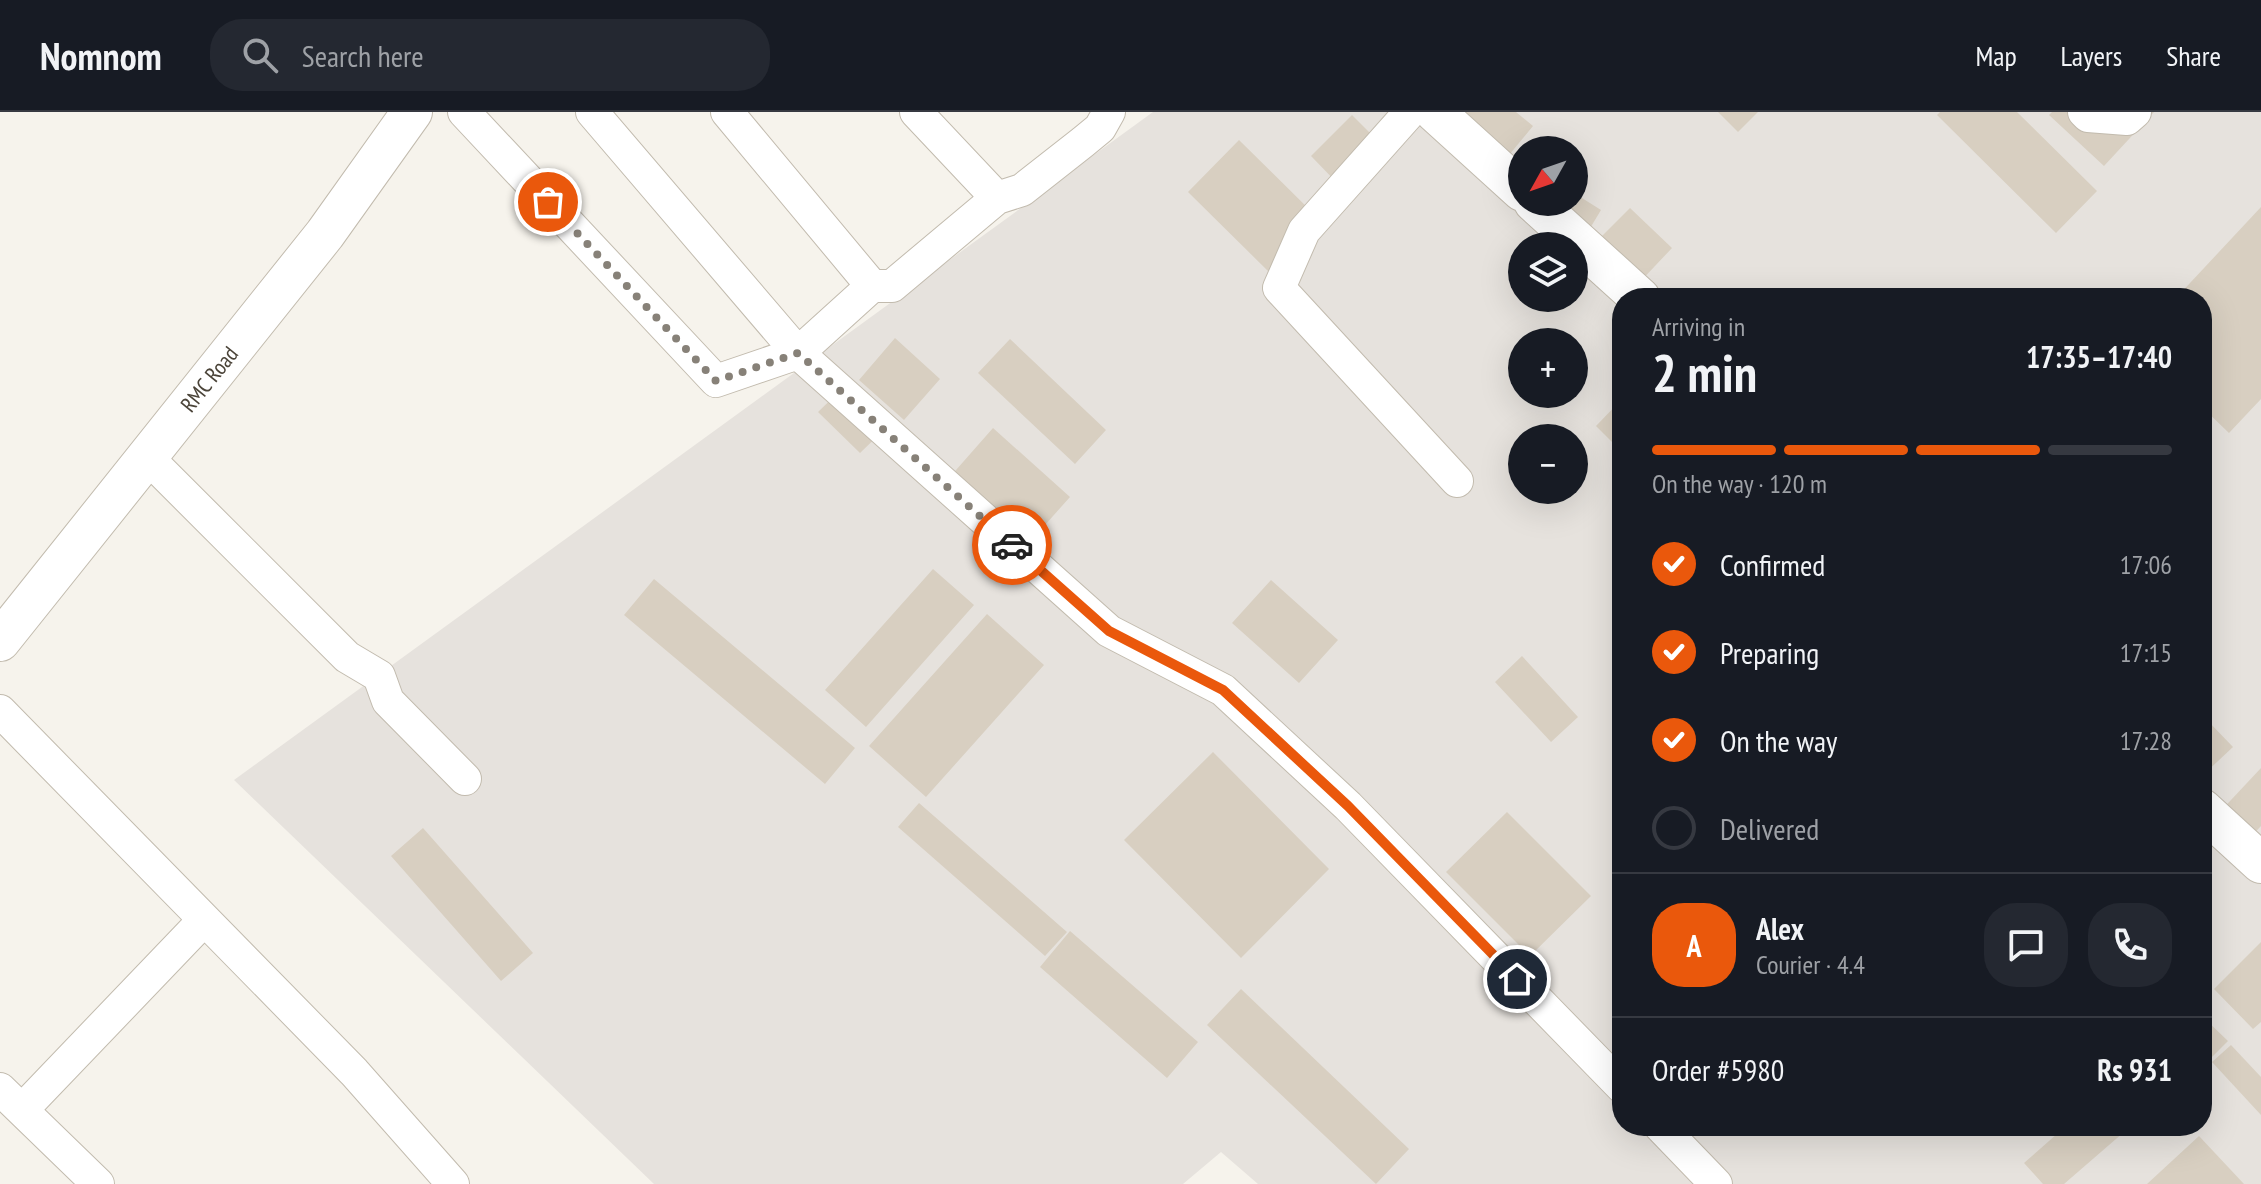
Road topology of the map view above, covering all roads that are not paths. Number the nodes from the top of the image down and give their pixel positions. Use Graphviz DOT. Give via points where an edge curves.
graph roads {
  1 [pos="392,112"];
  2 [pos="412,112"];
  3 [pos="464,112"];
  4 [pos="592,112"];
  5 [pos="727,112"];
  6 [pos="916,112"];
  7 [pos="1109,112"];
  8 [pos="1410,112"];
  9 [pos="1435,112"];
  10 [pos="2084,112"];
  11 [pos="2135,112"];
  12 [pos="1508,178"];
  13 [pos="997,198"];
  14 [pos="1549,216"];
  15 [pos="872,286"];
  16 [pos="1629,288"];
  17 [pos="798,353"];
  18 [pos="147,457"];
  19 [pos="1457,481"];
  20 [pos="0,613"];
  21 [pos="0,641"];
  22 [pos="0,711"];
  23 [pos="465,779"];
  24 [pos="2212,818"];
  25 [pos="2261,863"];
  26 [pos="203,921"];
  27 [pos="1612,1077"];
  28 [pos="11,1100"];
  29 [pos="1670,1136"];
  30 [pos="83,1179"];
  31 [pos="453,1184"];
  32 [pos="1716,1184"];
  1 -- 20 [label="street, RMC Road" via="311,225"];
  2 -- 18 [label="street, RMC Road" via="325,234"];
  3 -- 17 [label="street" via="716,381"];
  4 -- 17 [label="street"];
  5 -- 15 [label="street"];
  6 -- 13 [label="street"];
  7 -- 13 [label="street" via="1100,128 1022,190"];
  8 -- 19 [label="street" via="1304,231 1279,288"];
  9 -- 12 [label="street"];
  10 -- 11 [label="street" via="2127,119"];
  13 -- 15 [label="street" via="892,286"];
  14 -- 16 [label="street"];
  15 -- 17 [label="street"];
  17 -- 27 [label="street" via="1109,631 1223,690 1348,806"];
  18 -- 21 [label="street, RMC Road"];
  18 -- 23 [label="street" via="347,657 379,676 388,701"];
  22 -- 26 [label="street"];
  24 -- 25 [label="street"];
  26 -- 28 [label="street"];
  26 -- 31 [label="street" via="354,1072"];
  28 -- 30 [label="street"];
  29 -- 32 [label="street"];
}
